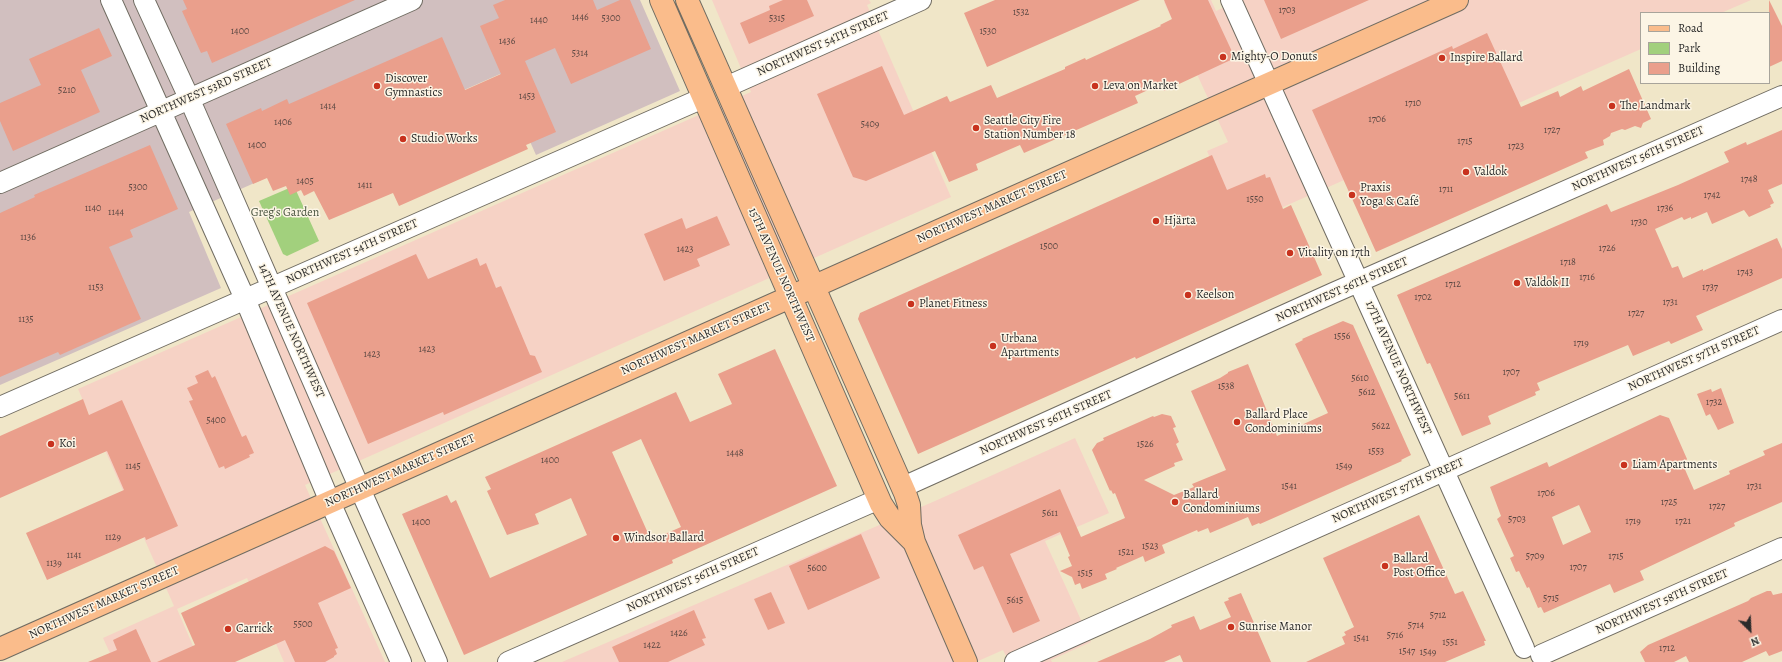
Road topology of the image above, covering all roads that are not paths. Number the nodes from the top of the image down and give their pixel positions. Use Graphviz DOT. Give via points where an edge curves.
graph roads {
  1 [pos="111,0"];
  2 [pos="144,0"];
  3 [pos="412,0"];
  4 [pos="661,0"];
  5 [pos="687,0"];
  6 [pos="921,0"];
  7 [pos="1231,0"];
  8 [pos="1457,0"];
  9 [pos="1269,84"];
  10 [pos="726,88"];
  11 [pos="1782,96"];
  12 [pos="189,98"];
  13 [pos="704,98"];
  14 [pos="161,111"];
  15 [pos="0,183"];
  16 [pos="1359,282"];
  17 [pos="272,287"];
  18 [pos="814,287"];
  19 [pos="791,297"];
  20 [pos="245,299"];
  21 [pos="1782,320"];
  22 [pos="0,407"];
  23 [pos="1444,471"];
  24 [pos="903,487"];
  25 [pos="360,489"];
  26 [pos="879,499"];
  27 [pos="330,502"];
  28 [pos="914,542"];
  29 [pos="1782,548"];
  30 [pos="0,648"];
  31 [pos="1531,657"];
  32 [pos="401,662"];
  33 [pos="437,662"];
  34 [pos="508,662"];
  35 [pos="966,662"];
  36 [pos="1015,662"];
  1 -- 14 [label="street"];
  2 -- 12 [label="street, 14TH AVENUE NORTHWEST"];
  3 -- 12 [label="street, NORTHWEST 53RD STREET"];
  4 -- 13 [label="main road, 15TH AVENUE NORTHWEST"];
  5 -- 10 [label="main road, 15TH AVENUE NORTHWEST"];
  6 -- 10 [label="street, NORTHWEST 54TH STREET"];
  7 -- 9 [label="street, 17TH AVENUE NORTHWEST"];
  8 -- 9 [label="main road, NORTHWEST MARKET STREET"];
  9 -- 16 [label="street, 17TH AVENUE NORTHWEST"];
  9 -- 18 [label="main road, NORTHWEST MARKET STREET"];
  10 -- 18 [label="main road, 15TH AVENUE NORTHWEST"];
  11 -- 16 [label="street, NORTHWEST 56TH STREET"];
  12 -- 14 [label="street, NORTHWEST 53RD STREET"];
  12 -- 17 [label="street, 14TH AVENUE NORTHWEST"];
  13 -- 17 [label="street, NORTHWEST 54TH STREET"];
  13 -- 19 [label="main road, 15TH AVENUE NORTHWEST"];
  14 -- 15 [label="street, NORTHWEST 53RD STREET"];
  14 -- 20 [label="street"];
  16 -- 23 [label="street, 17TH AVENUE NORTHWEST"];
  16 -- 24 [label="street, NORTHWEST 56TH STREET"];
  17 -- 20 [label="street, NORTHWEST 54TH STREET"];
  17 -- 25 [label="street, 14TH AVENUE NORTHWEST"];
  18 -- 19 [label="main road, NORTHWEST MARKET STREET"];
  18 -- 24 [label="main road, 15TH AVENUE NORTHWEST"];
  19 -- 25 [label="main road, NORTHWEST MARKET STREET"];
  19 -- 26 [label="main road, 15TH AVENUE NORTHWEST"];
  20 -- 22 [label="street, NORTHWEST 54TH STREET"];
  20 -- 27 [label="street"];
  21 -- 23 [label="street, NORTHWEST 57TH STREET"];
  23 -- 31 [label="street, 17TH AVENUE NORTHWEST"];
  23 -- 36 [label="street, NORTHWEST 57TH STREET"];
  24 -- 28 [label="main road, 15TH AVENUE NORTHWEST" via="909,505"];
  25 -- 27 [label="main road, NORTHWEST MARKET STREET"];
  25 -- 33 [label="street, 14TH AVENUE NORTHWEST"];
  26 -- 28 [label="main road, 15TH AVENUE NORTHWEST" via="885,512"];
  26 -- 34 [label="street, NORTHWEST 56TH STREET"];
  27 -- 30 [label="main road, NORTHWEST MARKET STREET"];
  27 -- 32 [label="street"];
  28 -- 35 [label="main road, 15TH AVENUE NORTHWEST"];
  29 -- 31 [label="street, NORTHWEST 58TH STREET"];
}
